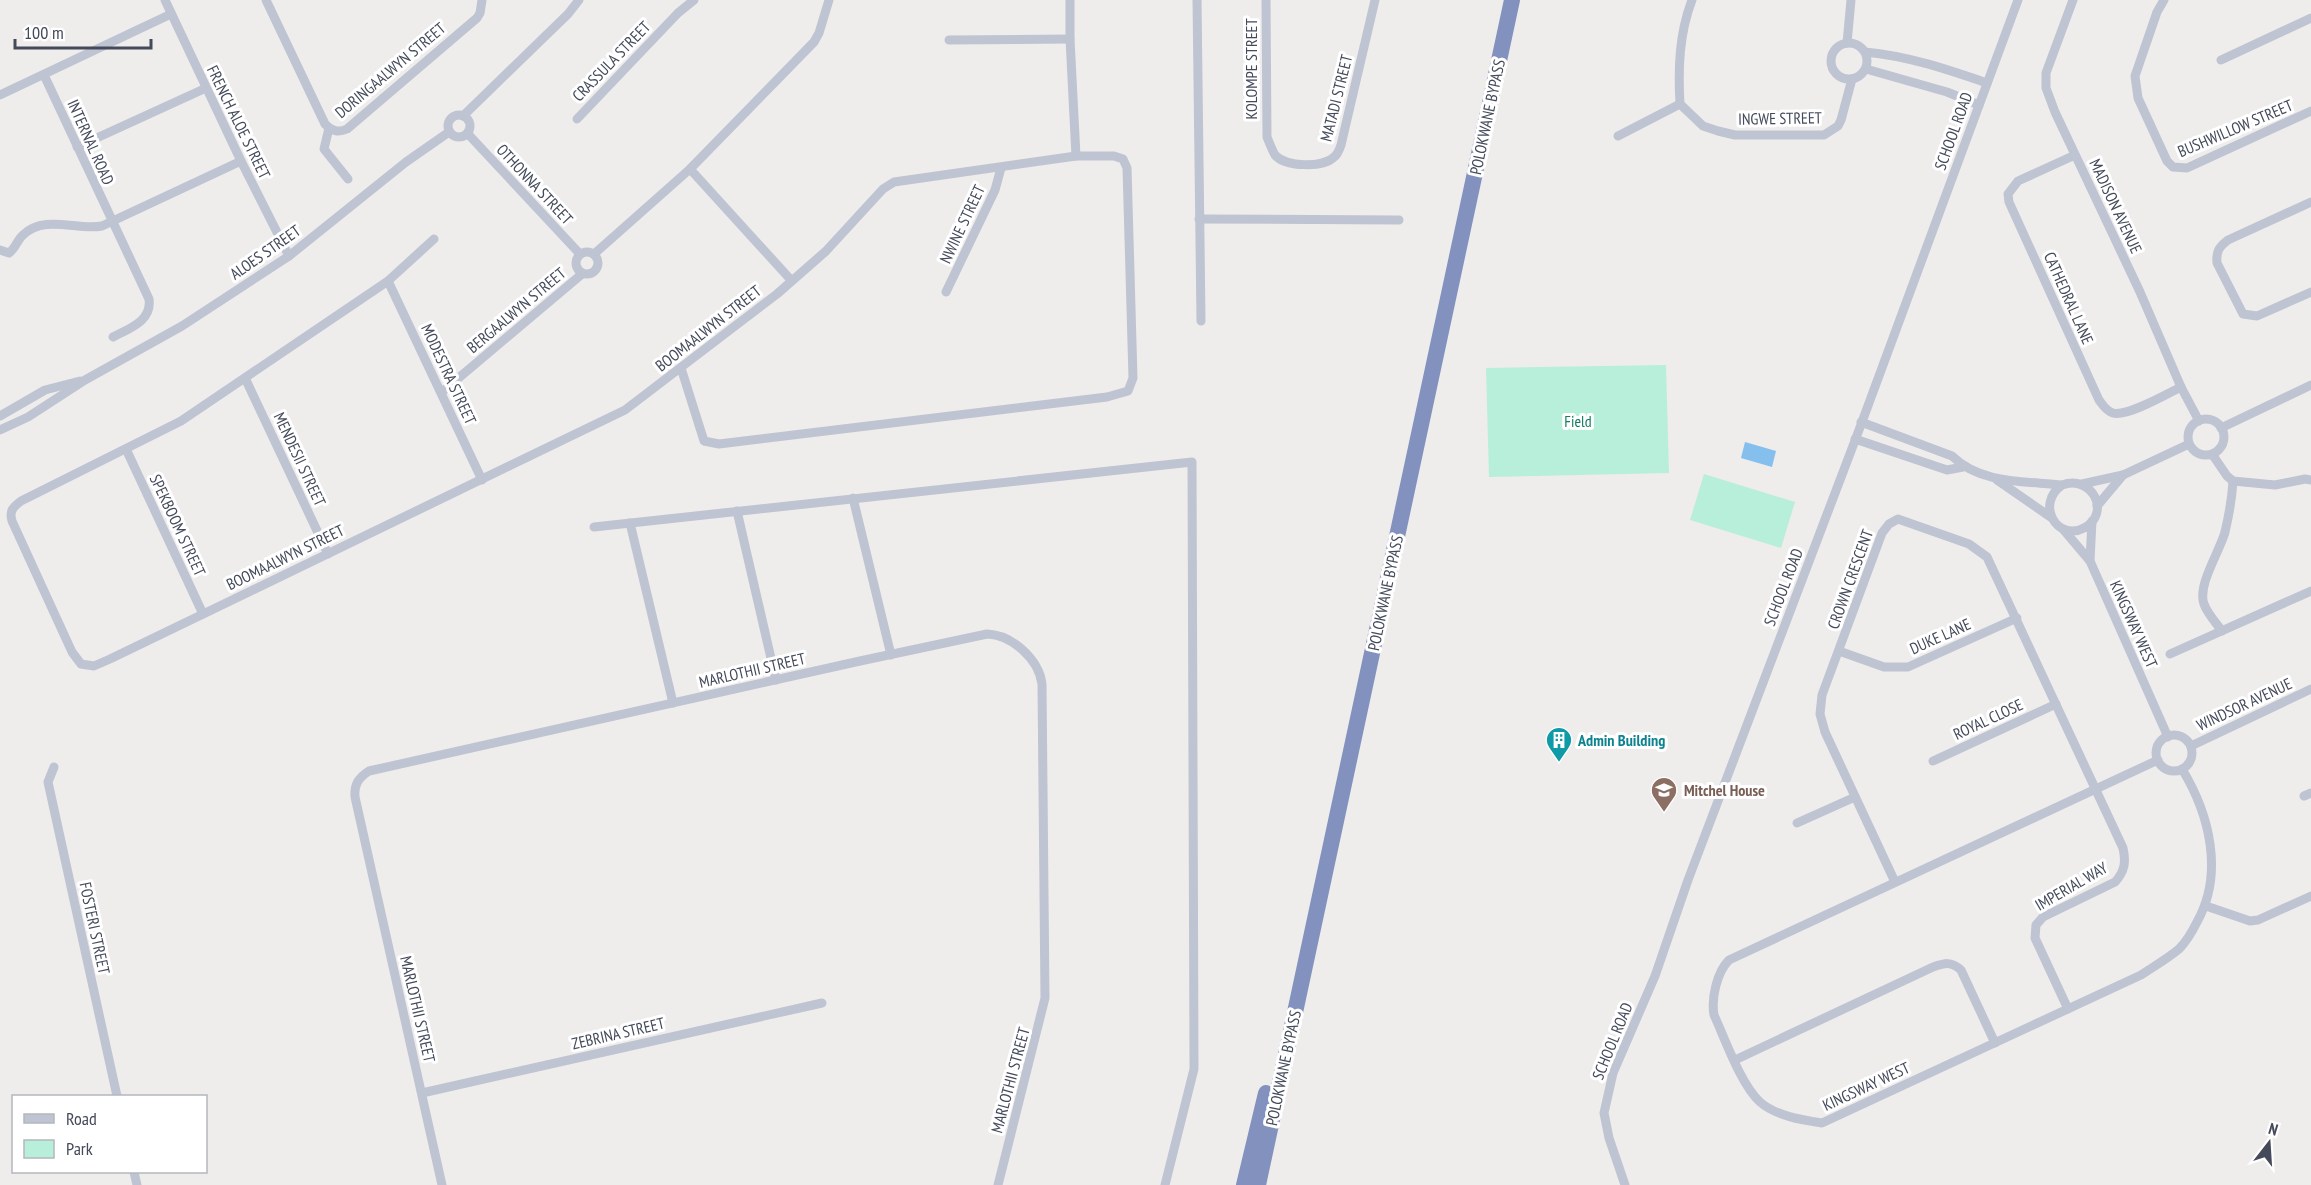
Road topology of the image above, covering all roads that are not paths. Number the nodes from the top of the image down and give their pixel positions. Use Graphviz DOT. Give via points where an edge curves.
graph roads {
  1 [pos="165,0"];
  2 [pos="266,0"];
  3 [pos="482,0"];
  4 [pos="579,0"];
  5 [pos="694,0"];
  6 [pos="829,0"];
  7 [pos="1070,0"];
  8 [pos="1197,0"];
  9 [pos="1266,0"];
  10 [pos="1375,0"];
  11 [pos="1512,0"];
  12 [pos="1692,0"];
  13 [pos="1851,0"];
  14 [pos="2018,0"];
  15 [pos="2073,0"];
  16 [pos="2164,0"];
  17 [pos="171,14"];
  18 [pos="2311,18"];
  19 [pos="1070,39"];
  20 [pos="949,40"];
  21 [pos="1846,43"];
  22 [pos="1865,52"];
  23 [pos="2221,60"];
  24 [pos="1866,69"];
  25 [pos="44,75"];
  26 [pos="1852,79"];
  27 [pos="1987,83"];
  28 [pos="206,88"];
  29 [pos="0,95"];
  30 [pos="1680,104"];
  31 [pos="1979,105"];
  32 [pos="2311,111"];
  33 [pos="463,116"];
  34 [pos="577,119"];
  35 [pos="332,130"];
  36 [pos="449,132"];
  37 [pos="468,134"];
  38 [pos="1618,136"];
  39 [pos="1267,137"];
  40 [pos="77,147"];
  41 [pos="2075,155"];
  42 [pos="1076,156"];
  43 [pos="241,162"];
  44 [pos="1001,168"];
  45 [pos="690,169"];
  46 [pos="348,179"];
  47 [pos="2311,202"];
  48 [pos="1199,219"];
  49 [pos="1399,220"];
  50 [pos="111,221"];
  51 [pos="434,239"];
  52 [pos="0,250"];
  53 [pos="580,254"];
  54 [pos="594,254"];
  55 [pos="289,256"];
  56 [pos="582,274"];
  57 [pos="791,280"];
  58 [pos="388,281"];
  59 [pos="946,292"];
  60 [pos="2311,292"];
  61 [pos="1201,321"];
  62 [pos="113,337"];
  63 [pos="681,368"];
  64 [pos="245,378"];
  65 [pos="85,380"];
  66 [pos="2311,385"];
  67 [pos="2181,387"];
  68 [pos="442,392"];
  69 [pos="0,416"];
  70 [pos="2199,421"];
  71 [pos="1861,422"];
  72 [pos="2221,428"];
  73 [pos="0,430"];
  74 [pos="1855,439"];
  75 [pos="2189,444"];
  76 [pos="126,449"];
  77 [pos="2212,454"];
  78 [pos="1963,467"];
  79 [pos="2123,475"];
  80 [pos="1995,478"];
  81 [pos="482,480"];
  82 [pos="2311,480"];
  83 [pos="2233,481"];
  84 [pos="2082,484"];
  85 [pos="2062,485"];
  86 [pos="853,498"];
  87 [pos="2097,506"];
  88 [pos="737,511"];
  89 [pos="2052,518"];
  90 [pos="2092,521"];
  91 [pos="630,523"];
  92 [pos="594,527"];
  93 [pos="2063,529"];
  94 [pos="328,554"];
  95 [pos="2090,561"];
  96 [pos="2311,591"];
  97 [pos="203,614"];
  98 [pos="2017,618"];
  99 [pos="2222,631"];
  100 [pos="1839,651"];
  101 [pos="2170,654"];
  102 [pos="891,655"];
  103 [pos="776,680"];
  104 [pos="2311,689"];
  105 [pos="673,703"];
  106 [pos="2056,704"];
  107 [pos="2168,736"];
  108 [pos="2190,746"];
  109 [pos="2158,760"];
  110 [pos="1933,761"];
  111 [pos="54,767"];
  112 [pos="2182,769"];
  113 [pos="2096,789"];
  114 [pos="1855,797"];
  115 [pos="1797,823"];
  116 [pos="1895,882"];
  117 [pos="2311,896"];
  118 [pos="2206,906"];
  119 [pos="822,1004"];
  120 [pos="2068,1009"];
  121 [pos="1995,1043"];
  122 [pos="1735,1060"];
  123 [pos="1283,1064"];
  124 [pos="422,1093"];
  125 [pos="117,1095"];
  126 [pos="442,1185"];
  127 [pos="998,1185"];
  128 [pos="1166,1185"];
  129 [pos="1244,1185"];
  130 [pos="1258,1185"];
  131 [pos="1626,1185"];
  1 -- 17 [label="street, FRENCH ALOE STREET"];
  2 -- 35 [label="street" via="325,124"];
  3 -- 35 [label="street, DORINGAALWYN STREET" via="480,13 471,22 346,129"];
  4 -- 33 [label="street"];
  5 -- 34 [label="street, CRASSULA STREET"];
  6 -- 45 [label="street" via="814,42"];
  7 -- 19 [label="street"];
  8 -- 48 [label="street"];
  9 -- 39 [label="street, KOLOMPE STREET"];
  10 -- 39 [label="street, MATADI STREET" via="1335,157 1320,163 1288,163 1276,156"];
  11 -- 123 [label="highway, POLOKWANE BYPASS"];
  12 -- 30 [label="street" via="1682,30"];
  13 -- 21 [label="street"];
  14 -- 27 [label="street, SCHOOL ROAD"];
  15 -- 41 [label="street, MADISON AVENUE" via="2046,73 2046,88"];
  16 -- 32 [label="street, BUSHWILLOW STREET" via="2136,69 2135,88 2173,167 2187,168"];
  17 -- 25 [label="street"];
  17 -- 28 [label="street, FRENCH ALOE STREET"];
  18 -- 23 [label="street"];
  19 -- 20 [label="street"];
  19 -- 42 [label="street"];
  21 -- 22 [label="street" via="1856,44"];
  21 -- 26 [label="street" via="1833,51 1830,63 1836,74"];
  22 -- 24 [label="street"];
  22 -- 27 [label="street" via="1921,61"];
  24 -- 26 [label="street"];
  24 -- 31 [label="street" via="1936,88"];
  25 -- 29 [label="street"];
  25 -- 40 [label="street, INTERNAL ROAD"];
  26 -- 30 [label="street, INGWE STREET" via="1838,126 1824,135 1735,135 1703,126"];
  27 -- 31 [label="street, SCHOOL ROAD"];
  28 -- 40 [label="street"];
  28 -- 43 [label="street, FRENCH ALOE STREET"];
  30 -- 38 [label="street"];
  31 -- 71 [label="street, SCHOOL ROAD"];
  33 -- 36 [label="street" via="452,117"];
  33 -- 37 [label="street" via="471,124"];
  35 -- 46 [label="street" via="324,149"];
  36 -- 37 [label="street" via="458,138"];
  36 -- 55 [label="street, ALOES STREET"];
  37 -- 53 [label="street, OTHONNA STREET"];
  40 -- 50 [label="street, INTERNAL ROAD"];
  41 -- 67 [label="street, MADISON AVENUE"];
  41 -- 67 [label="street, CATHEDRAL LANE" via="2018,181 2008,194 2099,400 2115,414"];
  42 -- 44 [label="street, BOOMAALWYN STREET"];
  42 -- 63 [label="street, BOOMAALWYN STREET" via="1114,156 1123,159 1127,168 1133,378 1128,391 1113,396 719,444 704,441"];
  43 -- 50 [label="street"];
  43 -- 55 [label="street, FRENCH ALOE STREET"];
  44 -- 57 [label="street, BOOMAALWYN STREET" via="894,182 826,251"];
  44 -- 59 [label="street, NWINE STREET" via="995,190"];
  45 -- 54 [label="street"];
  45 -- 57 [label="street"];
  47 -- 60 [label="street" via="2228,240 2216,254 2243,314 2257,316"];
  48 -- 49 [label="street"];
  48 -- 61 [label="street"];
  50 -- 52 [label="street" via="90,228 49,224 24,234 9,253"];
  50 -- 62 [label="street, INTERNAL ROAD" via="150,308 146,317"];
  51 -- 58 [label="street, BOOMAALWYN STREET"];
  53 -- 54 [label="street"];
  53 -- 56 [label="street" via="576,265"];
  54 -- 56 [label="street" via="598,268"];
  55 -- 65 [label="street, ALOES STREET" via="182,326"];
  56 -- 68 [label="street, BERGAALWYN STREET"];
  57 -- 63 [label="street, BOOMAALWYN STREET"];
  58 -- 64 [label="street, BOOMAALWYN STREET"];
  58 -- 68 [label="street, MODESTRA STREET"];
  63 -- 81 [label="street, BOOMAALWYN STREET" via="625,410"];
  64 -- 76 [label="street, BOOMAALWYN STREET" via="181,421"];
  64 -- 94 [label="street, MENDESII STREET"];
  65 -- 69 [label="street, ALOES STREET" via="45,390"];
  65 -- 73 [label="street, ALOES STREET"];
  66 -- 72 [label="street"];
  67 -- 70 [label="street, MADISON AVENUE"];
  68 -- 81 [label="street, MODESTRA STREET"];
  70 -- 72 [label="street" via="2209,420"];
  70 -- 75 [label="street" via="2189,430"];
  71 -- 74 [label="street, SCHOOL ROAD"];
  71 -- 78 [label="street" via="1952,456"];
  72 -- 77 [label="street" via="2222,445"];
  74 -- 78 [label="street" via="1947,470"];
  74 -- 131 [label="street, SCHOOL ROAD" via="1655,976 1620,1053 1608,1090 1604,1113"];
  75 -- 77 [label="street" via="2199,453"];
  75 -- 79 [label="street"];
  76 -- 97 [label="street, SPEKBOOM STREET"];
  76 -- 97 [label="street, BOOMAALWYN STREET" via="21,501 11,511 12,521 72,652 81,664 94,666"];
  77 -- 83 [label="street"];
  78 -- 80 [label="street"];
  79 -- 84 [label="street"];
  79 -- 87 [label="street"];
  80 -- 85 [label="street"];
  80 -- 89 [label="street, KINGSWAY WEST"];
  81 -- 94 [label="street, BOOMAALWYN STREET"];
  82 -- 83 [label="street" via="2275,485"];
  83 -- 99 [label="street" via="2224,536 2202,595"];
  84 -- 85 [label="street"];
  84 -- 87 [label="street" via="2093,493"];
  85 -- 89 [label="street" via="2049,501"];
  86 -- 88 [label="street"];
  86 -- 102 [label="street"];
  86 -- 128 [label="street" via="1192,462 1194,1069"];
  87 -- 90 [label="street"];
  88 -- 91 [label="street"];
  88 -- 103 [label="street"];
  89 -- 93 [label="street, KINGSWAY WEST"];
  90 -- 93 [label="street" via="2077,530"];
  90 -- 95 [label="street"];
  91 -- 92 [label="street"];
  91 -- 105 [label="street"];
  93 -- 95 [label="street, KINGSWAY WEST"];
  94 -- 97 [label="street, BOOMAALWYN STREET"];
  95 -- 107 [label="street, KINGSWAY WEST"];
  96 -- 99 [label="street"];
  98 -- 100 [label="street, DUKE LANE" via="1908,667 1884,667"];
  98 -- 100 [label="street, CROWN CRESCENT" via="1982,552 1898,519 1882,533"];
  98 -- 106 [label="street, CROWN CRESCENT"];
  99 -- 101 [label="street"];
  100 -- 114 [label="street, CROWN CRESCENT" via="1822,695 1820,714"];
  102 -- 103 [label="street, MARLOTHII STREET"];
  102 -- 127 [label="street, MARLOTHII STREET" via="979,635 995,635 1008,639 1040,672 1045,998"];
  103 -- 105 [label="street, MARLOTHII STREET"];
  104 -- 108 [label="street, WINDSOR AVENUE"];
  105 -- 124 [label="street, MARLOTHII STREET" via="369,771 357,781 355,797"];
  106 -- 110 [label="street, ROYAL CLOSE"];
  106 -- 113 [label="street, CROWN CRESCENT"];
  107 -- 108 [label="street" via="2183,738"];
  107 -- 109 [label="street" via="2158,746"];
  108 -- 112 [label="street" via="2192,756"];
  109 -- 112 [label="street" via="2168,770"];
  109 -- 113 [label="street, KINGSWAY WEST"];
  111 -- 125 [label="street, FOSTERI STREET" via="48,783"];
  112 -- 118 [label="street, KINGSWAY WEST" via="2200,806 2211,847 2213,861"];
  113 -- 116 [label="street, KINGSWAY WEST"];
  113 -- 120 [label="street, IMPERIAL WAY" via="2123,848 2123,870 2106,888 2043,917 2034,932"];
  114 -- 115 [label="street"];
  114 -- 116 [label="street, CROWN CRESCENT"];
  116 -- 122 [label="street, KINGSWAY WEST" via="1737,954 1725,964 1712,1007"];
  117 -- 118 [label="street" via="2250,921"];
  118 -- 120 [label="street, KINGSWAY WEST" via="2188,939 2168,958"];
  119 -- 124 [label="street, ZEBRINA STREET"];
  120 -- 121 [label="street, KINGSWAY WEST"];
  121 -- 122 [label="street, KINGSWAY WEST" via="1822,1123 1790,1117 1762,1103 1752,1093"];
  121 -- 122 [label="street" via="1961,970 1948,963"];
  123 -- 129 [label="highway" via="1268,1087"];
  123 -- 130 [label="highway, POLOKWANE BYPASS"];
  124 -- 126 [label="street, MARLOTHII STREET"];
}
